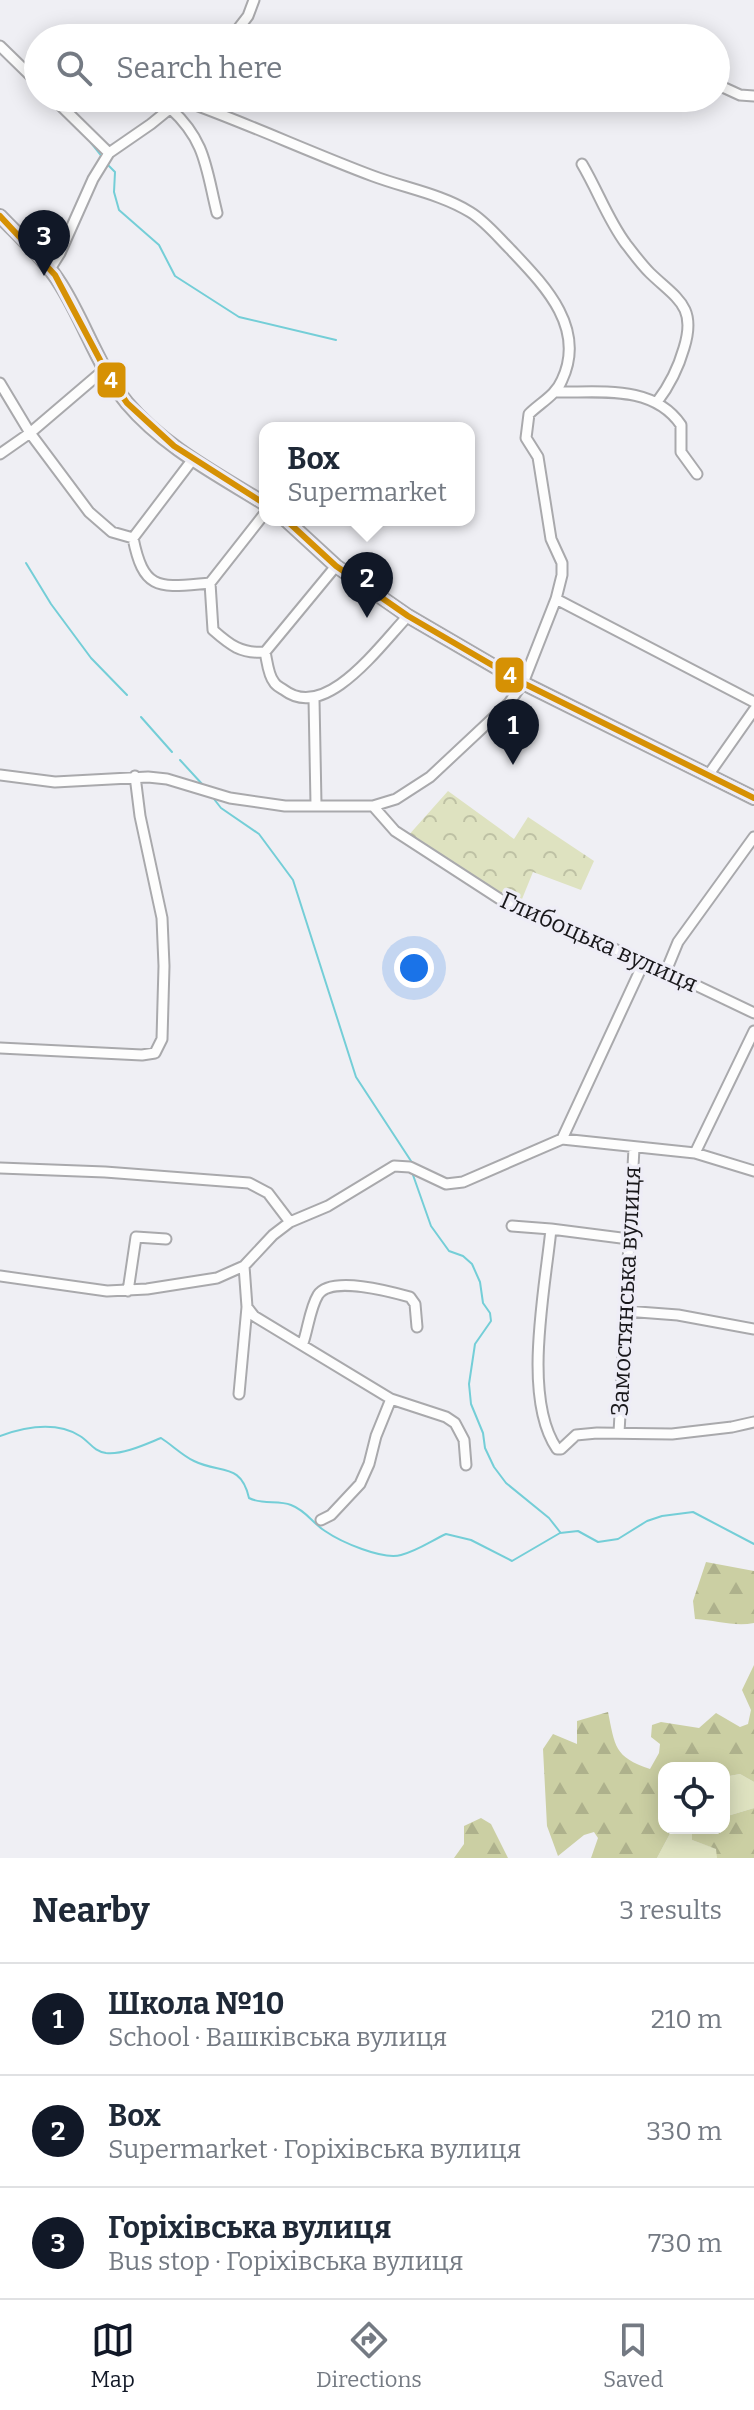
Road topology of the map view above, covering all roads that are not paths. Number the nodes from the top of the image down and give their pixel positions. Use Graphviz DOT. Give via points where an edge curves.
graph roads {
  1 [pos="252,1"];
  2 [pos="242,24"];
  3 [pos="0,46"];
  4 [pos="24,69"];
  5 [pos="730,90"];
  6 [pos="754,96"];
  7 [pos="67,112"];
  8 [pos="167,112"];
  9 [pos="174,112"];
  10 [pos="217,112"];
  11 [pos="109,153"];
  12 [pos="582,164"];
  13 [pos="217,213"];
  14 [pos="0,216"];
  15 [pos="50,269"];
  16 [pos="105,369"];
  17 [pos="0,383"];
  18 [pos="555,392"];
  19 [pos="657,402"];
  20 [pos="30,433"];
  21 [pos="0,454"];
  22 [pos="193,459"];
  23 [pos="697,474"];
  24 [pos="259,500"];
  25 [pos="259,521"];
  26 [pos="293,526"];
  27 [pos="133,538"];
  28 [pos="336,566"];
  29 [pos="210,583"];
  30 [pos="556,599"];
  31 [pos="408,616"];
  32 [pos="265,652"];
  33 [pos="523,683"];
  34 [pos="314,699"];
  35 [pos="754,702"];
  36 [pos="754,710"];
  37 [pos="709,774"];
  38 [pos="0,775"];
  39 [pos="135,776"];
  40 [pos="754,798"];
  41 [pos="316,804"];
  42 [pos="373,806"];
  43 [pos="754,837"];
  44 [pos="644,962"];
  45 [pos="666,971"];
  46 [pos="754,1013"];
  47 [pos="754,1031"];
  48 [pos="0,1048"];
  49 [pos="562,1139"];
  50 [pos="634,1148"];
  51 [pos="695,1153"];
  52 [pos="0,1168"];
  53 [pos="754,1171"];
  54 [pos="290,1222"];
  55 [pos="512,1226"];
  56 [pos="551,1229"];
  57 [pos="166,1239"];
  58 [pos="629,1239"];
  59 [pos="244,1266"];
  60 [pos="0,1276"];
  61 [pos="128,1291"];
  62 [pos="247,1307"];
  63 [pos="625,1311"];
  64 [pos="417,1327"];
  65 [pos="754,1329"];
  66 [pos="303,1343"];
  67 [pos="239,1394"];
  68 [pos="391,1399"];
  69 [pos="754,1422"];
  70 [pos="619,1433"];
  71 [pos="466,1465"];
  72 [pos="321,1520"];
  1 -- 2 [label="street"];
  3 -- 4 [label="street"];
  5 -- 6 [label="street"];
  7 -- 11 [label="street"];
  8 -- 11 [label="street"];
  9 -- 13 [label="street" via="200,145"];
  10 -- 18 [label="street" via="291,145 443,199 481,220 553,296 565,321 570,343"];
  11 -- 15 [label="street"];
  12 -- 19 [label="street" via="612,225 686,309 688,335 681,360"];
  14 -- 15 [label="street"];
  15 -- 16 [label="street"];
  16 -- 20 [label="street"];
  16 -- 22 [label="street" via="132,409"];
  17 -- 20 [label="street"];
  18 -- 19 [label="street" via="624,393"];
  18 -- 30 [label="street" via="529,414 526,438 538,457 551,539 562,563"];
  19 -- 23 [label="street" via="681,425 681,452"];
  20 -- 21 [label="street"];
  20 -- 27 [label="street" via="89,512 112,532"];
  22 -- 24 [label="street"];
  22 -- 27 [label="street"];
  25 -- 29 [label="street"];
  26 -- 28 [label="street"];
  27 -- 29 [label="street" via="142,572 151,580 166,585"];
  28 -- 31 [label="street"];
  28 -- 32 [label="street"];
  29 -- 32 [label="street" via="213,630 232,647"];
  30 -- 33 [label="street"];
  30 -- 35 [label="street"];
  31 -- 33 [label="street"];
  31 -- 34 [label="street" via="347,679"];
  32 -- 34 [label="street" via="273,682 294,698"];
  33 -- 37 [label="street"];
  33 -- 42 [label="street" via="509,703 430,777 396,799"];
  34 -- 41 [label="street"];
  36 -- 37 [label="street"];
  37 -- 40 [label="street"];
  38 -- 39 [label="street" via="55,782"];
  39 -- 41 [label="street" via="167,779 255,803"];
  39 -- 48 [label="street" via="162,918 162,1039 155,1053 142,1055"];
  41 -- 42 [label="street"];
  42 -- 44 [label="street, Глибоцька вулиця" via="395,831 506,903"];
  43 -- 45 [label="street" via="678,942"];
  44 -- 45 [label="street, Глибоцька вулиця"];
  44 -- 49 [label="street"];
  45 -- 46 [label="street, Глибоцька вулиця"];
  47 -- 51 [label="street"];
  49 -- 50 [label="street"];
  49 -- 54 [label="street" via="463,1182 446,1184 410,1167 394,1166"];
  50 -- 51 [label="street"];
  50 -- 58 [label="street, Замостянська вулиця"];
  51 -- 53 [label="street"];
  52 -- 54 [label="street" via="249,1183 268,1193"];
  54 -- 59 [label="street"];
  55 -- 56 [label="street"];
  56 -- 58 [label="street"];
  56 -- 70 [label="street" via="539,1349 544,1423 557,1449 576,1435"];
  57 -- 61 [label="street" via="136,1237"];
  58 -- 63 [label="street, Замостянська вулиця"];
  59 -- 61 [label="street" via="217,1278"];
  59 -- 62 [label="street"];
  60 -- 61 [label="street"];
  62 -- 66 [label="street"];
  62 -- 67 [label="street"];
  63 -- 65 [label="street"];
  63 -- 70 [label="street, Замостянська вулиця"];
  64 -- 66 [label="street" via="410,1297 329,1287 318,1296"];
  66 -- 68 [label="street"];
  68 -- 71 [label="street" via="455,1423 464,1440"];
  68 -- 72 [label="street" via="360,1484"];
  69 -- 70 [label="street" via="672,1434"];
}
